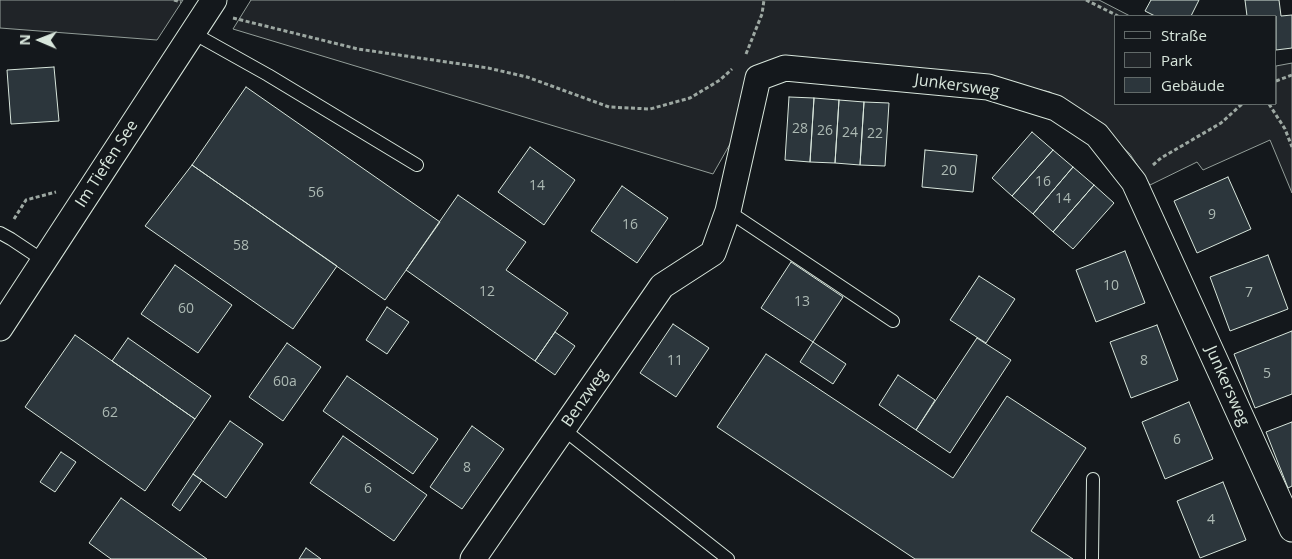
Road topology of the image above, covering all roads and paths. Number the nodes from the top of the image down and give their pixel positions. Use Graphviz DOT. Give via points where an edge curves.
graph roads {
  1 [pos="764,0"];
  2 [pos="1086,0"];
  3 [pos="221,8"];
  4 [pos="1116,15"];
  5 [pos="193,33"];
  6 [pos="733,68"];
  7 [pos="1292,75"];
  8 [pos="758,78"];
  9 [pos="1277,81"];
  10 [pos="1241,105"];
  11 [pos="1270,105"];
  12 [pos="1292,147"];
  13 [pos="417,165"];
  14 [pos="1134,182"];
  15 [pos="728,211"];
  16 [pos="0,233"];
  17 [pos="44,261"];
  18 [pos="893,321"];
  19 [pos="0,328"];
  20 [pos="563,429"];
  21 [pos="1093,479"];
  22 [pos="1292,529"];
  23 [pos="473,559"];
  24 [pos="728,559"];
  25 [pos="1092,559"];
  1 -- 8 [label="path" via="762,14 745,56 748,66"];
  2 -- 4 [label="path"];
  3 -- 5 [label="street, Im Tiefen See"];
  3 -- 6 [label="path" via="358,49 527,77 609,107 650,109 690,98"];
  5 -- 13 [label="lane"];
  5 -- 17 [label="street, Im Tiefen See"];
  7 -- 9 [label="path"];
  8 -- 14 [label="street, Junkersweg" via="785,68 988,87 1056,108 1096,135"];
  8 -- 15 [label="street"];
  10 -- 14 [label="path" via="1221,123 1161,158"];
  11 -- 12 [label="path"];
  14 -- 22 [label="street, Junkersweg"];
  15 -- 18 [label="lane"];
  15 -- 20 [label="street, Benzweg" via="713,252 662,286"];
  16 -- 17 [label="lane"];
  17 -- 19 [label="street, Im Tiefen See"];
  20 -- 23 [label="street, Benzweg"];
  20 -- 24 [label="lane"];
  21 -- 25 [label="lane"];
}
